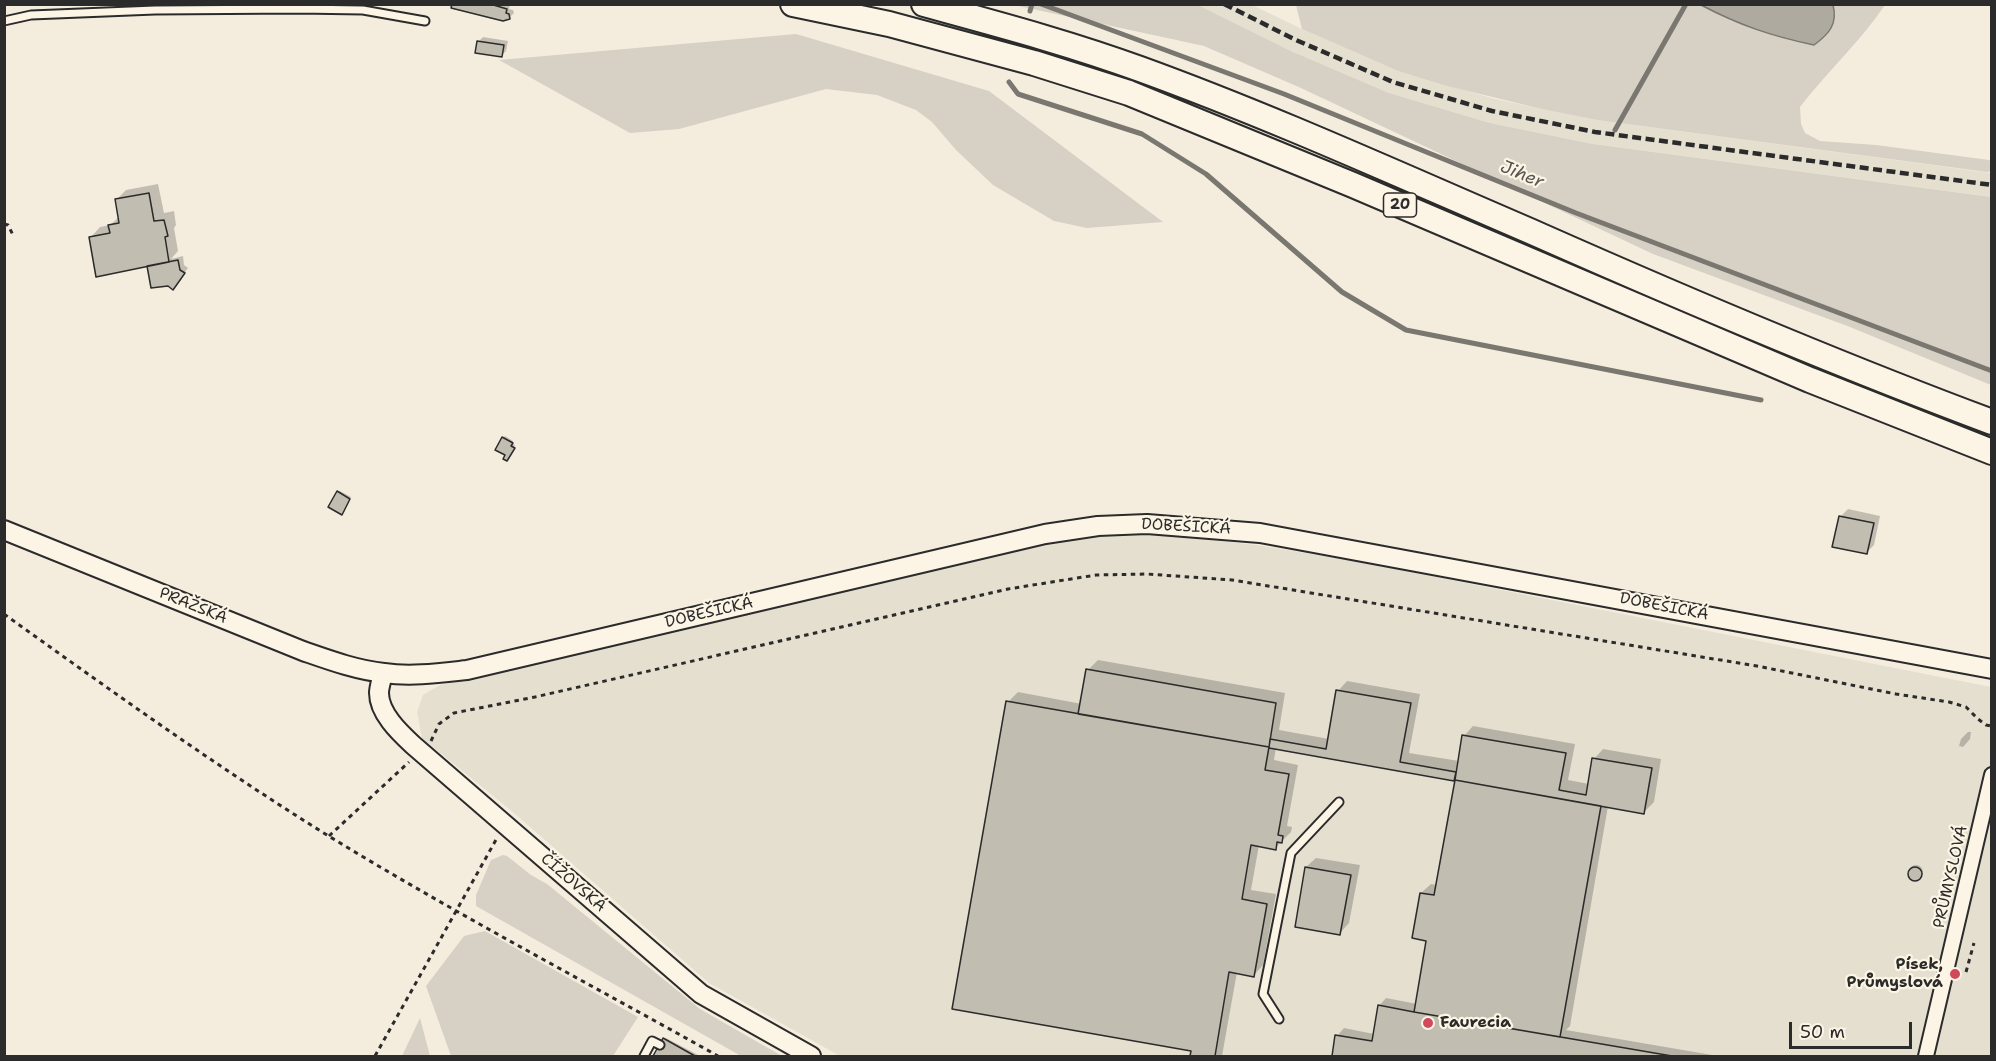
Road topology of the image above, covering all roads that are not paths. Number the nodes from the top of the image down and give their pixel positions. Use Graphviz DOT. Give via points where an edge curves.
graph roads {
  1 [pos="793,4"];
  2 [pos="924,4"];
  3 [pos="4,21"];
  4 [pos="424,21"];
  5 [pos="1992,422"];
  6 [pos="1992,452"];
  7 [pos="4,530"];
  8 [pos="1992,669"];
  9 [pos="383,673"];
  10 [pos="1992,775"];
  11 [pos="1340,802"];
  12 [pos="1279,1019"];
  13 [pos="660,1045"];
  14 [pos="644,1056"];
  15 [pos="811,1056"];
  16 [pos="1926,1056"];
  1 -- 6 [label="highway, 20" via="922,33 1129,93 1353,184 1810,380"];
  2 -- 5 [label="highway, 20" via="1127,64 1250,111 1651,285"];
  3 -- 4 [label="lane" via="31,15 299,9 363,10"];
  7 -- 9 [label="street, PRAŽSKÁ" via="303,651"];
  8 -- 9 [label="street, DOBEŠICKÁ" via="1260,533 1148,524 1045,534 467,670"];
  9 -- 15 [label="street, ČÍŽOVSKÁ" via="379,692 388,716 420,751 701,994"];
  10 -- 16 [label="street, PRŮMYSLOVÁ"];
  11 -- 12 [label="lane" via="1291,853 1263,994"];
  13 -- 14 [label="lane" via="652,1041"];
}
